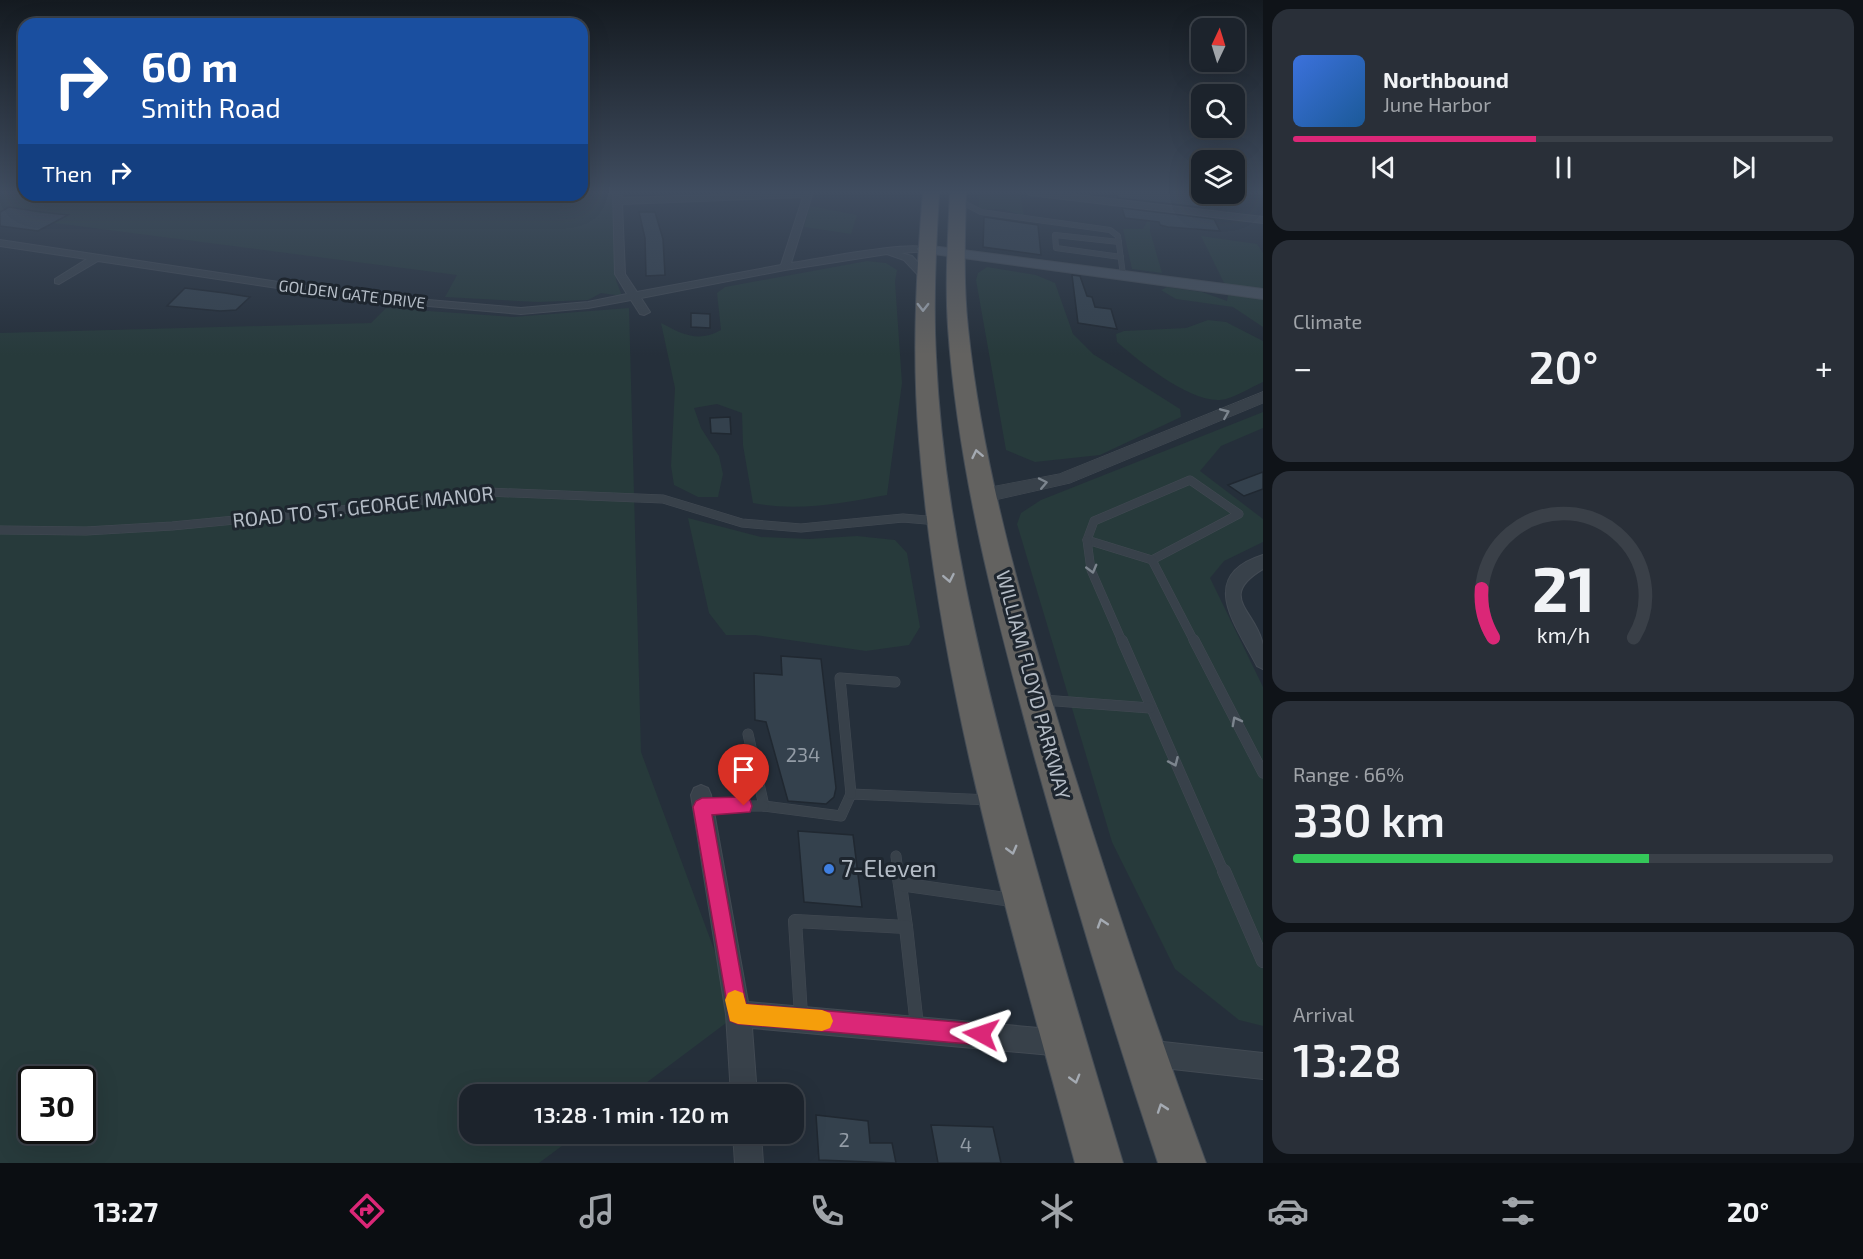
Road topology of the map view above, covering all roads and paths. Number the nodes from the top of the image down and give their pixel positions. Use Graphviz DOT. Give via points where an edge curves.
graph roads {
  1 [pos="23,246"];
  2 [pos="619,246"];
  3 [pos="792,246"];
  4 [pos="956,246"];
  5 [pos="1056,246"];
  6 [pos="1120,246"];
  7 [pos="924,249"];
  8 [pos="956,252"];
  9 [pos="875,253"];
  10 [pos="97,257"];
  11 [pos="1121,257"];
  12 [pos="785,267"];
  13 [pos="924,275"];
  14 [pos="1123,275"];
  15 [pos="59,281"];
  16 [pos="1263,294"];
  17 [pos="633,296"];
  18 [pos="644,312"];
  19 [pos="1263,397"];
  20 [pos="986,495"];
  21 [pos="939,521"];
  22 [pos="0,530"];
  23 [pos="1087,540"];
  24 [pos="1152,560"];
  25 [pos="1263,561"];
  26 [pos="1263,661"];
  27 [pos="896,682"];
  28 [pos="1036,699"];
  29 [pos="1150,708"];
  30 [pos="748,734"];
  31 [pos="1263,773"];
  32 [pos="851,794"];
  33 [pos="701,801"];
  34 [pos="999,801"];
  35 [pos="764,806"];
  36 [pos="896,856"];
  37 [pos="900,884"];
  38 [pos="1026,902"];
  39 [pos="906,927"];
  40 [pos="1263,961"];
  41 [pos="738,1014"];
  42 [pos="801,1019"];
  43 [pos="917,1029"];
  44 [pos="1064,1043"];
  45 [pos="1143,1053"];
  46 [pos="1263,1066"];
  47 [pos="743,1084"];
  48 [pos="748,1144"];
  49 [pos="749,1163"];
  50 [pos="1099,1163"];
  51 [pos="1182,1163"];
  1 -- 10 [label="street, GOLDEN GATE DRIVE"];
  2 -- 17 [label="street" via="620,274"];
  3 -- 12 [label="street"];
  4 -- 8 [label="highway, WILLIAM FLOYD PARKWAY"];
  5 -- 11 [label="lane"];
  6 -- 11 [label="lane"];
  7 -- 8 [label="main road"];
  7 -- 9 [label="street"];
  7 -- 13 [label="highway"];
  8 -- 14 [label="main road"];
  20 -- 8 [label="highway, WILLIAM FLOYD PARKWAY, one-way" via="962,372"];
  9 -- 12 [label="street, GOLDEN GATE DRIVE"];
  9 -- 13 [label="street" via="908,258"];
  10 -- 15 [label="street"];
  10 -- 17 [label="street, GOLDEN GATE DRIVE" via="358,297 480,309 554,309"];
  11 -- 14 [label="lane"];
  12 -- 17 [label="street, GOLDEN GATE DRIVE"];
  13 -- 21 [label="highway, one-way" via="925,369"];
  14 -- 16 [label="main road"];
  17 -- 18 [label="street"];
  20 -- 19 [label="street, one-way" via="1063,479"];
  20 -- 28 [label="highway, WILLIAM FLOYD PARKWAY"];
  21 -- 22 [label="lane, ROAD TO ST. GEORGE MANOR" via="903,518 801,528 742,523 663,499 488,492 197,525"];
  21 -- 34 [label="highway, one-way" via="978,724"];
  23 -- 24 [label="lane"];
  23 -- 24 [label="lane" via="1094,522 1190,480 1239,514"];
  23 -- 29 [label="lane, one-way" via="1091,570"];
  31 -- 24 [label="lane, one-way"];
  25 -- 26 [label="street" via="1238,576 1232,592"];
  27 -- 32 [label="lane" via="840,678"];
  28 -- 29 [label="lane"];
  45 -- 28 [label="highway, WILLIAM FLOYD PARKWAY, one-way" via="1080,855"];
  29 -- 40 [label="lane, one-way"];
  30 -- 35 [label="lane"];
  32 -- 34 [label="lane"];
  32 -- 35 [label="lane" via="841,816"];
  33 -- 35 [label="lane"];
  33 -- 41 [label="street"];
  34 -- 38 [label="highway, one-way"];
  36 -- 37 [label="lane"];
  37 -- 38 [label="lane"];
  37 -- 39 [label="lane"];
  38 -- 44 [label="highway"];
  39 -- 42 [label="lane" via="795,921"];
  39 -- 43 [label="lane"];
  41 -- 42 [label="street"];
  41 -- 47 [label="street"];
  42 -- 43 [label="street"];
  43 -- 44 [label="street"];
  44 -- 50 [label="highway, one-way"];
  45 -- 46 [label="street"];
  51 -- 45 [label="highway, WILLIAM FLOYD PARKWAY, one-way"];
  48 -- 49 [label="street"];
}
